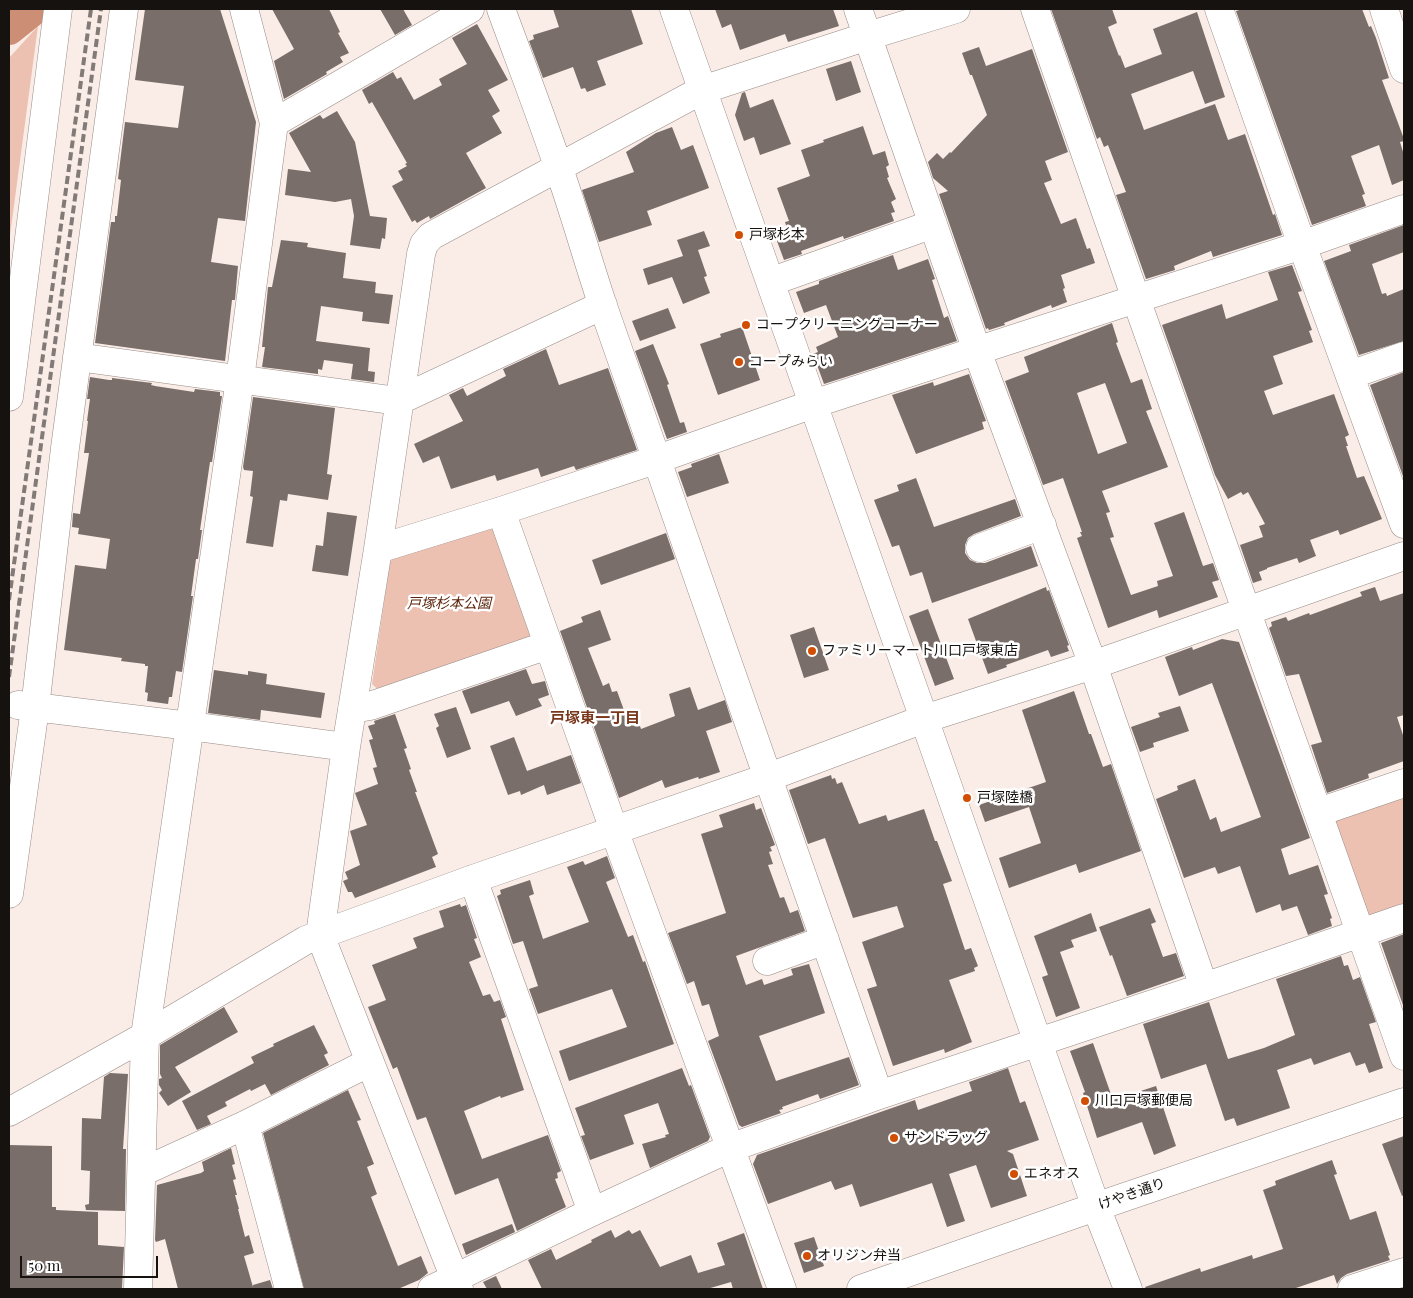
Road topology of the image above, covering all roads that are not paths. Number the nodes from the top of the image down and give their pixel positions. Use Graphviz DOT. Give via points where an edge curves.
graph roads {
  1 [pos="124,9"];
  2 [pos="244,9"];
  3 [pos="470,9"];
  4 [pos="501,9"];
  5 [pos="674,9"];
  6 [pos="858,9"];
  7 [pos="956,9"];
  8 [pos="1035,9"];
  9 [pos="1219,9"];
  10 [pos="1384,9"];
  11 [pos="58,12"];
  12 [pos="868,36"];
  13 [pos="1404,68"];
  14 [pos="702,90"];
  15 [pos="274,123"];
  16 [pos="558,166"];
  17 [pos="1404,209"];
  18 [pos="934,224"];
  19 [pos="1302,245"];
  20 [pos="770,282"];
  21 [pos="1136,299"];
  22 [pos="603,305"];
  23 [pos="977,351"];
  24 [pos="77,356"];
  25 [pos="1404,356"];
  26 [pos="1350,375"];
  27 [pos="240,379"];
  28 [pos="9,397"];
  29 [pos="398,401"];
  30 [pos="813,404"];
  31 [pos="658,459"];
  32 [pos="501,511"];
  33 [pos="1404,524"];
  34 [pos="1042,525"];
  35 [pos="980,548"];
  36 [pos="378,549"];
  37 [pos="1404,556"];
  38 [pos="1247,611"];
  39 [pos="548,645"];
  40 [pos="1093,665"];
  41 [pos="27,707"];
  42 [pos="352,709"];
  43 [pos="924,719"];
  44 [pos="190,726"];
  45 [pos="346,748"];
  46 [pos="769,777"];
  47 [pos="1404,783"];
  48 [pos="1319,812"];
  49 [pos="614,830"];
  50 [pos="473,879"];
  51 [pos="9,894"];
  52 [pos="1404,918"];
  53 [pos="1361,933"];
  54 [pos="320,935"];
  55 [pos="825,940"];
  56 [pos="767,961"];
  57 [pos="1204,987"];
  58 [pos="145,1036"];
  59 [pos="1038,1042"];
  60 [pos="1404,1056"];
  61 [pos="370,1062"];
  62 [pos="879,1095"];
  63 [pos="1404,1102"];
  64 [pos="9,1112"];
  65 [pos="245,1125"];
  66 [pos="730,1148"];
  67 [pos="142,1172"];
  68 [pos="1096,1207"];
  69 [pos="592,1212"];
  70 [pos="1404,1272"];
  71 [pos="448,1286"];
  72 [pos="138,1289"];
  73 [pos="289,1289"];
  74 [pos="782,1289"];
  75 [pos="861,1289"];
  76 [pos="1128,1289"];
  77 [pos="1352,1289"];
  1 -- 24 [label="street"];
  2 -- 15 [label="street"];
  3 -- 15 [label="street"];
  4 -- 16 [label="street"];
  5 -- 14 [label="street"];
  6 -- 12 [label="street"];
  7 -- 12 [label="street"];
  8 -- 21 [label="street"];
  9 -- 19 [label="street"];
  10 -- 13 [label="street"];
  11 -- 28 [label="street"];
  12 -- 14 [label="street"];
  12 -- 18 [label="street"];
  14 -- 16 [label="street"];
  14 -- 20 [label="street"];
  15 -- 27 [label="street"];
  16 -- 22 [label="street"];
  16 -- 29 [label="street" via="431,236 424,244"];
  17 -- 19 [label="street"];
  18 -- 20 [label="street"];
  18 -- 23 [label="street"];
  19 -- 21 [label="street"];
  19 -- 26 [label="street"];
  20 -- 30 [label="street"];
  21 -- 23 [label="street"];
  21 -- 38 [label="street"];
  22 -- 29 [label="street"];
  22 -- 31 [label="street"];
  23 -- 30 [label="street"];
  23 -- 34 [label="street"];
  24 -- 27 [label="street"];
  24 -- 41 [label="street"];
  25 -- 26 [label="street"];
  26 -- 33 [label="street"];
  27 -- 29 [label="street"];
  27 -- 44 [label="street"];
  29 -- 36 [label="street"];
  30 -- 31 [label="street"];
  30 -- 43 [label="street"];
  31 -- 32 [label="street"];
  31 -- 46 [label="street"];
  32 -- 36 [label="street"];
  32 -- 39 [label="street"];
  34 -- 35 [label="street"];
  34 -- 40 [label="street"];
  36 -- 42 [label="street"];
  37 -- 38 [label="street"];
  38 -- 40 [label="street"];
  38 -- 48 [label="street"];
  39 -- 42 [label="street" via="370,706"];
  39 -- 49 [label="street"];
  40 -- 43 [label="street"];
  40 -- 57 [label="street"];
  41 -- 44 [label="street"];
  41 -- 51 [label="street"];
  42 -- 45 [label="street"];
  43 -- 46 [label="street"];
  43 -- 59 [label="street"];
  44 -- 45 [label="street"];
  44 -- 58 [label="street"];
  45 -- 54 [label="street"];
  46 -- 49 [label="street"];
  46 -- 55 [label="street"];
  47 -- 48 [label="street"];
  48 -- 53 [label="street"];
  49 -- 50 [label="street"];
  49 -- 66 [label="street"];
  50 -- 54 [label="street"];
  50 -- 69 [label="street"];
  52 -- 53 [label="street"];
  53 -- 57 [label="street"];
  53 -- 60 [label="street"];
  54 -- 58 [label="street" via="306,940"];
  54 -- 61 [label="street"];
  55 -- 56 [label="street"];
  55 -- 62 [label="street"];
  57 -- 59 [label="street"];
  58 -- 64 [label="street"];
  58 -- 67 [label="street"];
  59 -- 62 [label="street"];
  59 -- 68 [label="street"];
  61 -- 65 [label="street"];
  61 -- 71 [label="street"];
  62 -- 66 [label="street"];
  63 -- 68 [label="street, けやき通り"];
  65 -- 67 [label="street"];
  65 -- 73 [label="street"];
  66 -- 69 [label="street"];
  66 -- 74 [label="street"];
  67 -- 72 [label="street"];
  68 -- 75 [label="street, けやき通り"];
  68 -- 76 [label="street"];
  69 -- 71 [label="street"];
  70 -- 77 [label="street"];
}
